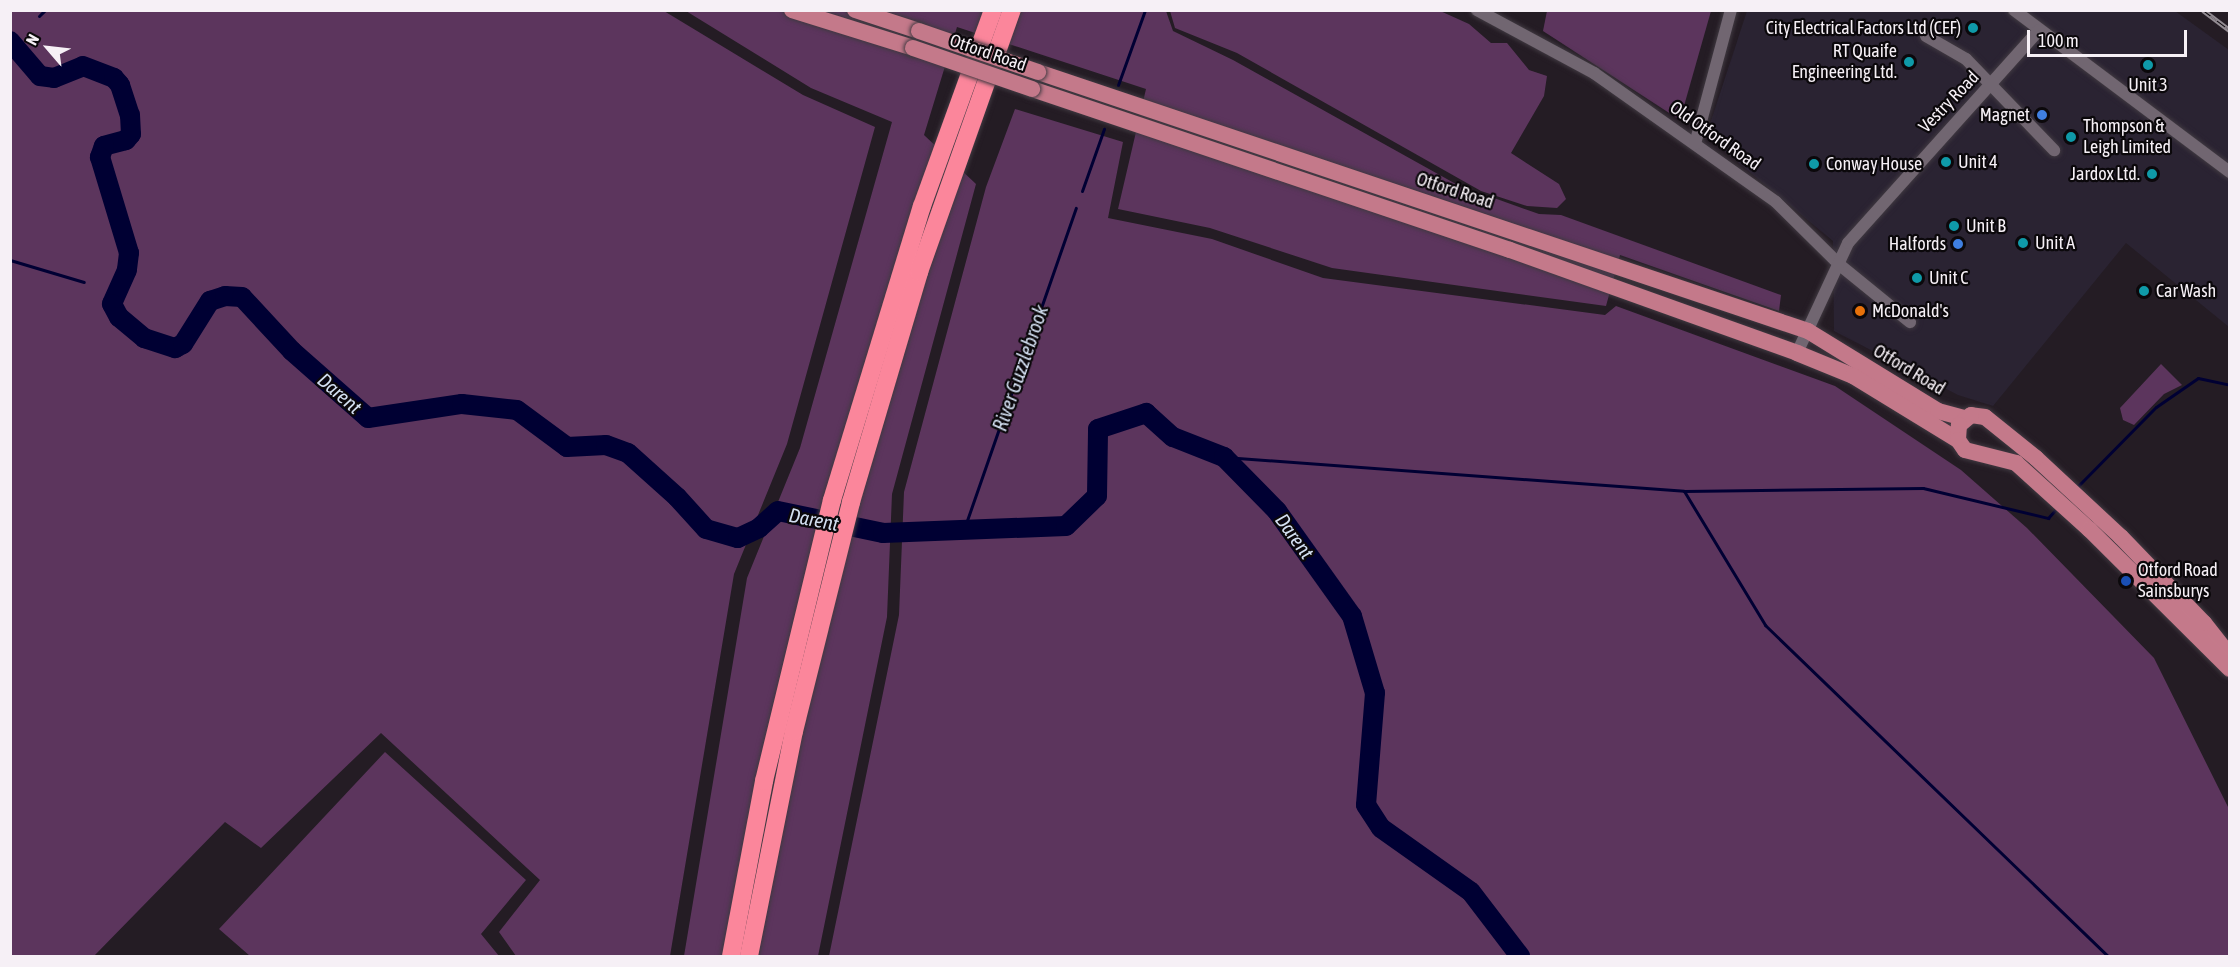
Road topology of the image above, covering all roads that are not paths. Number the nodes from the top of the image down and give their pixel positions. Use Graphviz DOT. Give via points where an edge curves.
graph roads {
  1 [pos="792,10"];
  2 [pos="855,10"];
  3 [pos="993,10"];
  4 [pos="1012,10"];
  5 [pos="1477,10"];
  6 [pos="1731,10"];
  7 [pos="2014,10"];
  8 [pos="2039,30"];
  9 [pos="1926,36"];
  10 [pos="1990,86"];
  11 [pos="1695,144"];
  12 [pos="2054,150"];
  13 [pos="2229,172"];
  14 [pos="1841,266"];
  15 [pos="1910,322"];
  16 [pos="1808,331"];
  17 [pos="1797,353"];
  18 [pos="1965,418"];
  19 [pos="1993,424"];
  20 [pos="1958,440"];
  21 [pos="1979,454"];
  22 [pos="851,467"];
  23 [pos="817,592"];
  24 [pos="2229,656"];
  25 [pos="2229,669"];
  26 [pos="731,957"];
  27 [pos="749,957"];
  1 -- 17 [label="main road, Otford Road, bridge" via="1510,250"];
  2 -- 16 [label="main road, Otford Road, bridge"];
  3 -- 22 [label="highway" via="922,206"];
  4 -- 22 [label="highway"];
  5 -- 11 [label="street, Old Otford Road" via="1568,58"];
  6 -- 11 [label="street"];
  7 -- 8 [label="street"];
  8 -- 10 [label="street, Vestry Road"];
  8 -- 13 [label="street"];
  9 -- 10 [label="street" via="1966,59"];
  10 -- 12 [label="street"];
  10 -- 14 [label="street, Vestry Road" via="1848,243"];
  11 -- 14 [label="street, Old Otford Road" via="1776,202"];
  14 -- 15 [label="street, Old Otford Road"];
  14 -- 16 [label="street, Vestry Road"];
  16 -- 17 [label="street, Vestry Road"];
  16 -- 18 [label="main road, Otford Road" via="1938,411"];
  17 -- 20 [label="main road, Otford Road" via="1853,376"];
  18 -- 19 [label="main road, Otford Road" via="1978,415"];
  18 -- 20 [label="main road" via="1959,425"];
  19 -- 21 [label="main road" via="1994,442"];
  19 -- 24 [label="main road, Otford Road" via="2121,537 2204,623"];
  20 -- 21 [label="main road, Otford Road" via="1965,450"];
  21 -- 25 [label="main road, Otford Road" via="2016,463"];
  22 -- 23 [label="highway"];
  23 -- 26 [label="highway" via="764,781"];
  23 -- 27 [label="highway"];
}
